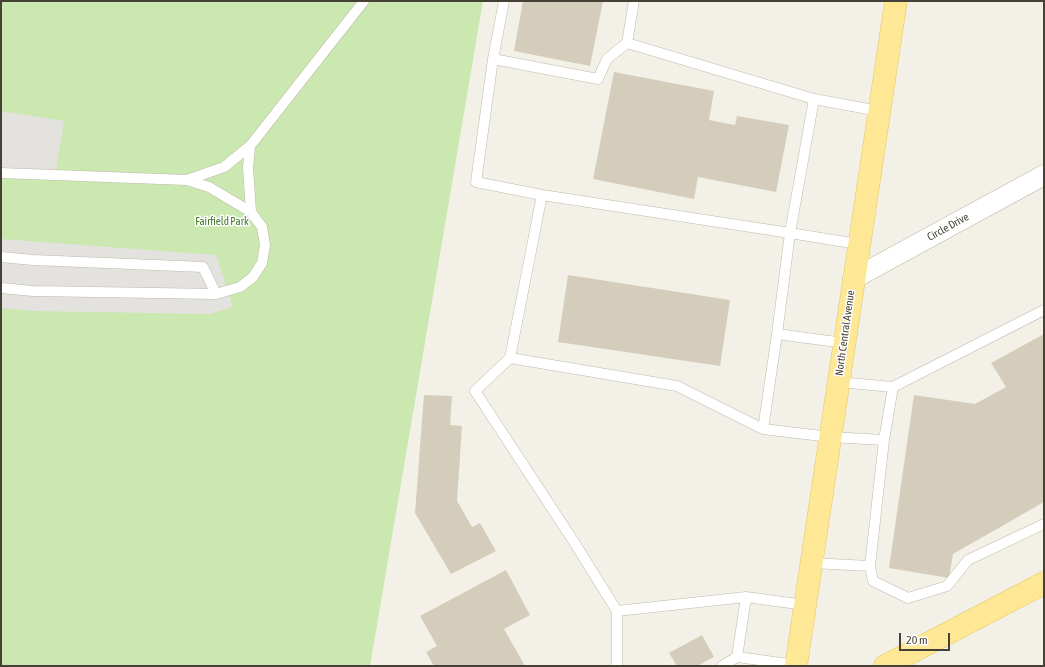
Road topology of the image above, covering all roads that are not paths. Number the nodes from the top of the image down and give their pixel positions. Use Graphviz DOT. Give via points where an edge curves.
graph roads {
  1 [pos="364,1"];
  2 [pos="504,1"];
  3 [pos="634,1"];
  4 [pos="896,1"];
  5 [pos="627,43"];
  6 [pos="493,59"];
  7 [pos="814,99"];
  8 [pos="879,111"];
  9 [pos="250,146"];
  10 [pos="1,173"];
  11 [pos="1044,175"];
  12 [pos="187,180"];
  13 [pos="542,194"];
  14 [pos="251,212"];
  15 [pos="790,233"];
  16 [pos="858,244"];
  17 [pos="1,257"];
  18 [pos="853,279"];
  19 [pos="1,288"];
  20 [pos="216,294"];
  21 [pos="1044,310"];
  22 [pos="777,334"];
  23 [pos="844,343"];
  24 [pos="510,358"];
  25 [pos="838,382"];
  26 [pos="893,387"];
  27 [pos="764,429"];
  28 [pos="830,437"];
  29 [pos="884,440"];
  30 [pos="1044,524"];
  31 [pos="812,563"];
  32 [pos="870,566"];
  33 [pos="1044,583"];
  34 [pos="746,597"];
  35 [pos="806,605"];
  36 [pos="617,611"];
  37 [pos="737,657"];
  38 [pos="617,666"];
  39 [pos="722,666"];
  40 [pos="796,666"];
  41 [pos="885,666"];
  1 -- 9 [label="lane"];
  2 -- 6 [label="lane"];
  3 -- 5 [label="lane"];
  4 -- 8 [label="main road, North Central Avenue"];
  5 -- 6 [label="lane" via="607,59 598,79"];
  5 -- 7 [label="lane"];
  6 -- 13 [label="lane" via="476,182"];
  7 -- 8 [label="lane"];
  7 -- 15 [label="lane"];
  8 -- 16 [label="main road, North Central Avenue"];
  9 -- 12 [label="lane" via="224,167"];
  9 -- 14 [label="lane" via="248,168"];
  10 -- 12 [label="lane"];
  11 -- 18 [label="street, Circle Drive"];
  12 -- 14 [label="lane" via="209,188"];
  13 -- 15 [label="lane"];
  13 -- 24 [label="lane"];
  14 -- 20 [label="lane" via="262,228 265,245 262,264 253,277 240,287"];
  15 -- 16 [label="lane"];
  15 -- 22 [label="lane"];
  16 -- 18 [label="main road, North Central Avenue"];
  17 -- 20 [label="lane" via="203,267"];
  18 -- 23 [label="main road, North Central Avenue"];
  19 -- 20 [label="lane" via="34,291"];
  21 -- 26 [label="lane"];
  22 -- 23 [label="lane"];
  22 -- 27 [label="lane"];
  23 -- 25 [label="main road, North Central Avenue"];
  24 -- 27 [label="lane" via="677,386"];
  24 -- 36 [label="lane" via="474,391"];
  25 -- 26 [label="lane"];
  25 -- 28 [label="main road, North Central Avenue"];
  26 -- 29 [label="lane"];
  27 -- 28 [label="lane"];
  28 -- 29 [label="lane"];
  28 -- 31 [label="main road, North Central Avenue"];
  29 -- 32 [label="lane"];
  30 -- 32 [label="lane" via="968,560 948,586 908,598 873,581"];
  31 -- 32 [label="lane"];
  31 -- 35 [label="main road, North Central Avenue"];
  33 -- 41 [label="main road"];
  34 -- 35 [label="lane"];
  34 -- 36 [label="lane"];
  34 -- 37 [label="lane"];
  35 -- 40 [label="main road, North Central Avenue"];
  36 -- 38 [label="lane"];
  37 -- 39 [label="lane"];
  37 -- 40 [label="lane"];
}
